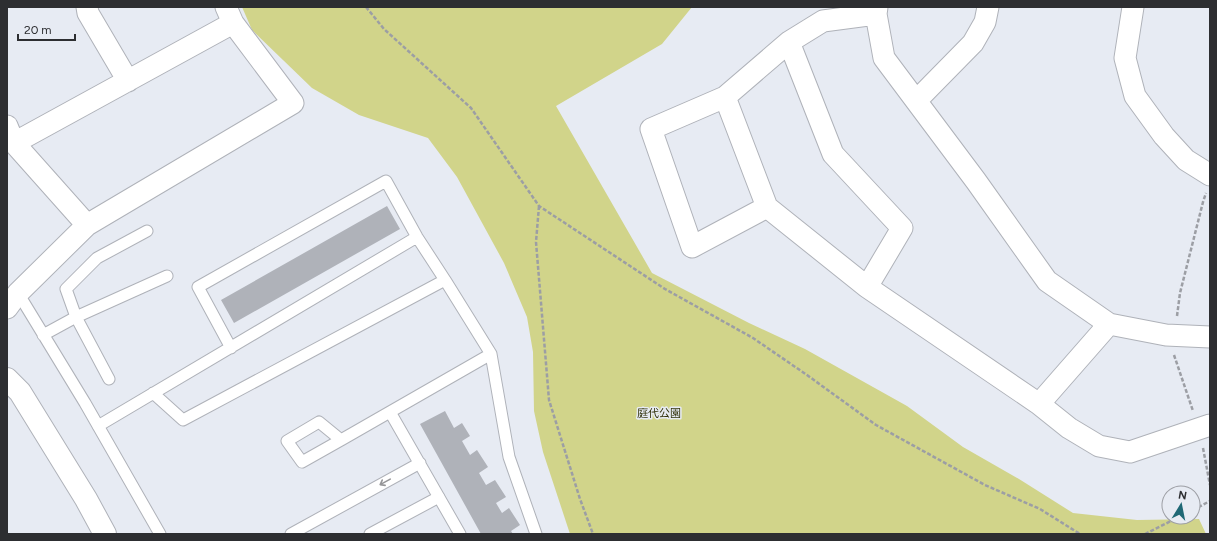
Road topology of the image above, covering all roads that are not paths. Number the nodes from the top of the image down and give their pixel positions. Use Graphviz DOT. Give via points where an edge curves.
graph roads {
  1 [pos="88,7"];
  2 [pos="988,7"];
  3 [pos="1133,7"];
  4 [pos="876,11"];
  5 [pos="230,15"];
  6 [pos="790,42"];
  7 [pos="128,81"];
  8 [pos="725,97"];
  9 [pos="917,100"];
  10 [pos="11,134"];
  11 [pos="1210,175"];
  12 [pos="768,207"];
  13 [pos="87,225"];
  14 [pos="147,231"];
  15 [pos="417,237"];
  16 [pos="167,276"];
  17 [pos="445,280"];
  18 [pos="867,287"];
  19 [pos="11,294"];
  20 [pos="76,317"];
  21 [pos="1109,324"];
  22 [pos="44,335"];
  23 [pos="1210,337"];
  24 [pos="231,348"];
  25 [pos="491,354"];
  26 [pos="7,379"];
  27 [pos="109,380"];
  28 [pos="153,393"];
  29 [pos="1039,404"];
  30 [pos="390,412"];
  31 [pos="1210,425"];
  32 [pos="98,426"];
  33 [pos="341,440"];
  34 [pos="420,463"];
  35 [pos="439,497"];
  36 [pos="105,534"];
  37 [pos="160,534"];
  38 [pos="291,534"];
  39 [pos="370,534"];
  40 [pos="460,534"];
  41 [pos="536,534"];
  1 -- 7 [label="street" via="88,13"];
  2 -- 9 [label="street" via="985,22 973,43"];
  3 -- 11 [label="street" via="1125,58 1135,96 1181,155"];
  4 -- 6 [label="street" via="823,21"];
  4 -- 9 [label="street" via="884,58"];
  5 -- 7 [label="street"];
  5 -- 13 [label="street" via="293,103"];
  6 -- 8 [label="street"];
  6 -- 18 [label="street" via="833,154 902,228"];
  7 -- 10 [label="street"];
  8 -- 12 [label="street"];
  8 -- 12 [label="street" via="651,129 692,247"];
  9 -- 21 [label="street" via="1047,281"];
  10 -- 13 [label="street"];
  12 -- 18 [label="street"];
  13 -- 19 [label="street"];
  14 -- 20 [label="lane" via="97,258 66,290"];
  15 -- 17 [label="lane"];
  15 -- 24 [label="lane"];
  15 -- 24 [label="lane" via="386,181 198,287"];
  16 -- 20 [label="lane"];
  17 -- 25 [label="lane"];
  17 -- 28 [label="lane" via="183,420"];
  18 -- 29 [label="street"];
  19 -- 22 [label="lane"];
  20 -- 22 [label="lane"];
  20 -- 27 [label="lane"];
  21 -- 23 [label="street" via="1166,335"];
  21 -- 29 [label="street"];
  22 -- 32 [label="lane"];
  24 -- 28 [label="lane"];
  25 -- 30 [label="lane"];
  25 -- 41 [label="lane" via="509,457"];
  26 -- 36 [label="street" via="20,392"];
  28 -- 32 [label="lane"];
  29 -- 31 [label="street" via="1069,428 1099,446 1130,452"];
  30 -- 33 [label="lane"];
  30 -- 34 [label="lane"];
  32 -- 37 [label="lane"];
  34 -- 35 [label="lane"];
  34 -- 38 [label="lane, one-way"];
  35 -- 39 [label="lane"];
  35 -- 40 [label="lane"];
}
